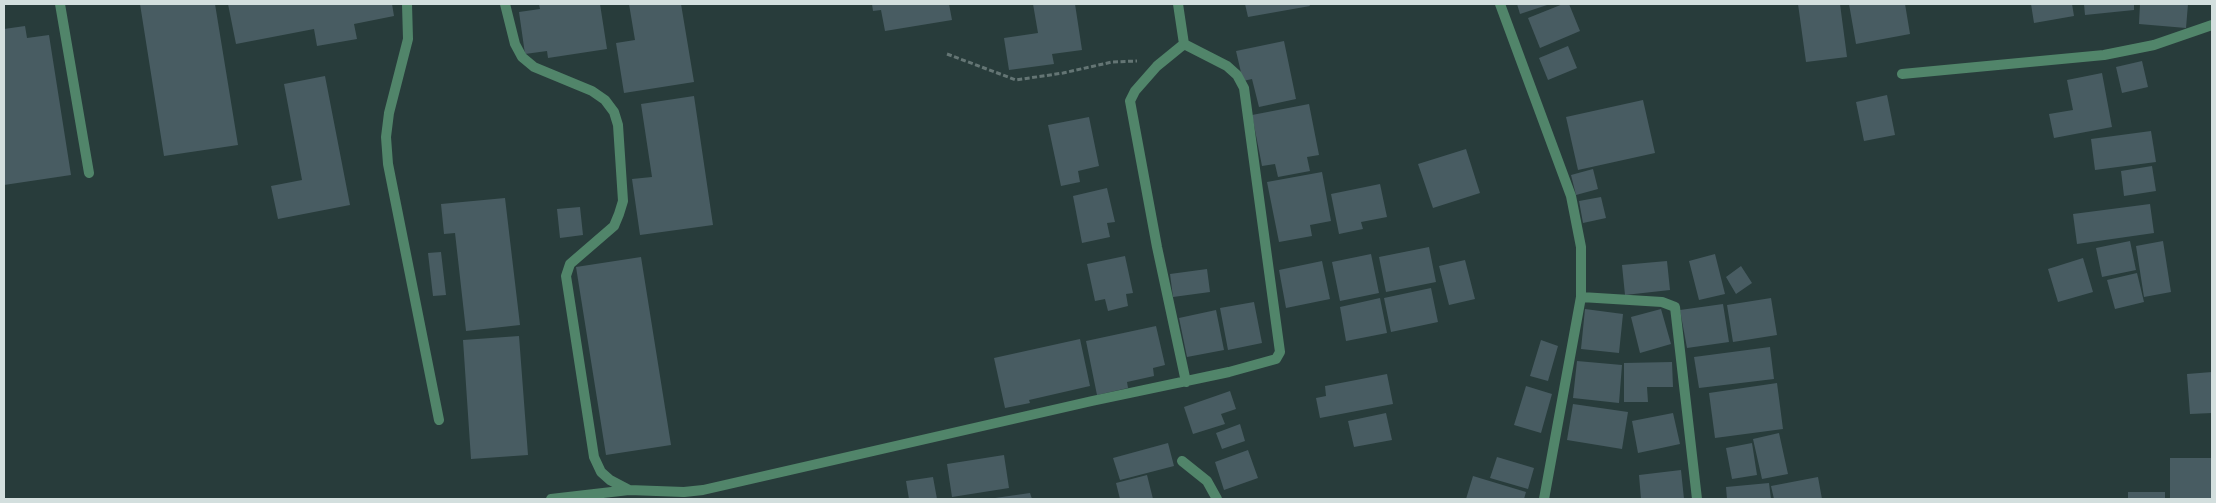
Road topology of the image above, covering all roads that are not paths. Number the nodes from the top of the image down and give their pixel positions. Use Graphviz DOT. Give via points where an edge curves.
graph roads {
  1 [pos="60,4"];
  2 [pos="407,4"];
  3 [pos="506,4"];
  4 [pos="1178,4"];
  5 [pos="1500,4"];
  6 [pos="2212,25"];
  7 [pos="1184,44"];
  8 [pos="1902,74"];
  9 [pos="89,172"];
  10 [pos="1581,297"];
  11 [pos="1186,382"];
  12 [pos="439,420"];
  13 [pos="1182,461"];
  14 [pos="629,490"];
  15 [pos="551,499"];
  16 [pos="1217,499"];
  17 [pos="1544,499"];
  18 [pos="1697,499"];
  1 -- 9 [label="street"];
  2 -- 12 [label="street" via="408,39 389,113 388,164"];
  3 -- 14 [label="street" via="515,44 522,57 534,67 592,91 605,100 618,125 623,201 620,214 614,226 570,264 566,276 594,457 601,472"];
  4 -- 7 [label="street"];
  5 -- 10 [label="street" via="1571,196 1581,247"];
  6 -- 8 [label="street" via="2154,45 2104,55"];
  7 -- 11 [label="street" via="1157,66 1130,101"];
  7 -- 11 [label="street" via="1227,66 1244,88 1280,352 1276,359"];
  10 -- 17 [label="street"];
  10 -- 18 [label="street" via="1662,302 1675,307"];
  11 -- 14 [label="street" via="703,490"];
  13 -- 16 [label="street" via="1207,481"];
  14 -- 15 [label="street"];
}
